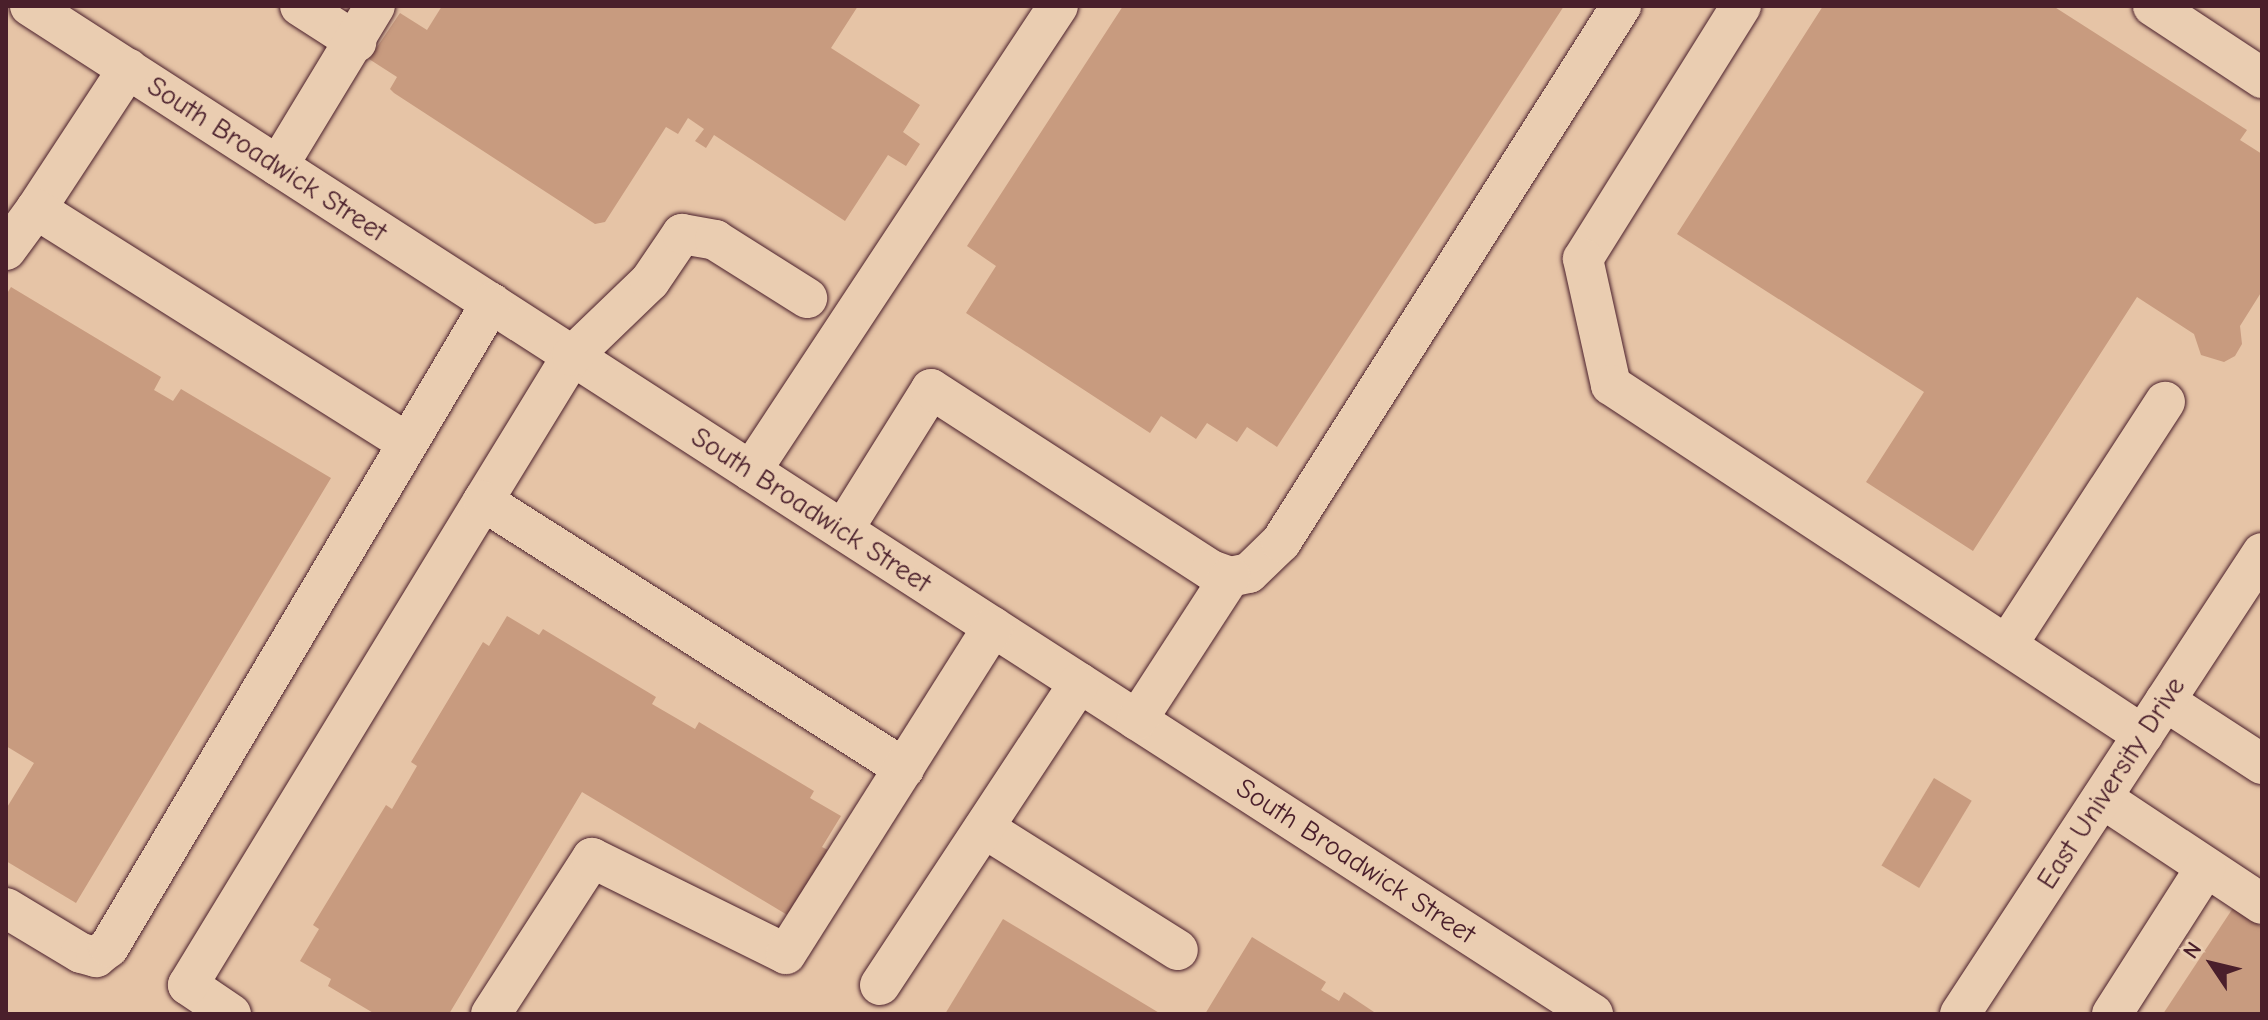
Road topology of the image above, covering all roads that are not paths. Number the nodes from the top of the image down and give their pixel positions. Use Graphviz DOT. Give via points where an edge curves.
graph roads {
  1 [pos="30,6"];
  2 [pos="300,6"];
  3 [pos="375,6"];
  4 [pos="1058,6"];
  5 [pos="1621,6"];
  6 [pos="1741,6"];
  7 [pos="2153,6"];
  8 [pos="356,42"];
  9 [pos="128,69"];
  10 [pos="2262,78"];
  11 [pos="278,166"];
  12 [pos="36,209"];
  13 [pos="6,250"];
  14 [pos="807,298"];
  15 [pos="491,303"];
  16 [pos="572,356"];
  17 [pos="2165,402"];
  18 [pos="408,443"];
  19 [pos="751,471"];
  20 [pos="483,501"];
  21 [pos="843,530"];
  22 [pos="2262,553"];
  23 [pos="1230,577"];
  24 [pos="993,627"];
  25 [pos="2007,645"];
  26 [pos="1079,683"];
  27 [pos="2165,701"];
  28 [pos="1137,720"];
  29 [pos="2143,735"];
  30 [pos="2262,764"];
  31 [pos="904,768"];
  32 [pos="2102,798"];
  33 [pos="984,828"];
  34 [pos="2206,867"];
  35 [pos="2262,904"];
  36 [pos="6,908"];
  37 [pos="1178,950"];
  38 [pos="880,985"];
  39 [pos="231,1014"];
  40 [pos="491,1014"];
  41 [pos="1593,1014"];
  42 [pos="1960,1014"];
  43 [pos="2112,1014"];
  1 -- 9 [label="street, South Broadwick Street"];
  2 -- 8 [label="street"];
  3 -- 8 [label="street"];
  4 -- 19 [label="street"];
  5 -- 23 [label="street" via="1281,542 1249,573"];
  6 -- 25 [label="street" via="1583,259 1611,385"];
  7 -- 10 [label="street"];
  8 -- 11 [label="street"];
  9 -- 11 [label="street, South Broadwick Street"];
  9 -- 12 [label="street"];
  11 -- 15 [label="street, South Broadwick Street"];
  12 -- 13 [label="street"];
  12 -- 18 [label="street"];
  14 -- 16 [label="street" via="715,240 682,234 650,281"];
  15 -- 16 [label="street, South Broadwick Street"];
  15 -- 18 [label="street"];
  16 -- 19 [label="street, South Broadwick Street"];
  16 -- 20 [label="street"];
  17 -- 25 [label="street"];
  18 -- 36 [label="street" via="109,947 96,957 81,953"];
  19 -- 21 [label="street, South Broadwick Street"];
  20 -- 31 [label="street"];
  20 -- 39 [label="street" via="188,985"];
  21 -- 23 [label="street" via="931,389"];
  21 -- 24 [label="street, South Broadwick Street"];
  22 -- 27 [label="street, East University Drive"];
  23 -- 28 [label="street"];
  24 -- 26 [label="street, South Broadwick Street"];
  24 -- 31 [label="street"];
  25 -- 29 [label="street"];
  26 -- 28 [label="street, South Broadwick Street"];
  26 -- 33 [label="street"];
  27 -- 29 [label="street, East University Drive"];
  27 -- 30 [label="street"];
  28 -- 41 [label="street, South Broadwick Street"];
  29 -- 32 [label="street, East University Drive"];
  31 -- 40 [label="street" via="786,954 592,858"];
  32 -- 34 [label="street"];
  32 -- 42 [label="street, East University Drive"];
  33 -- 37 [label="street"];
  33 -- 38 [label="street"];
  34 -- 35 [label="street"];
  34 -- 43 [label="street"];
}
